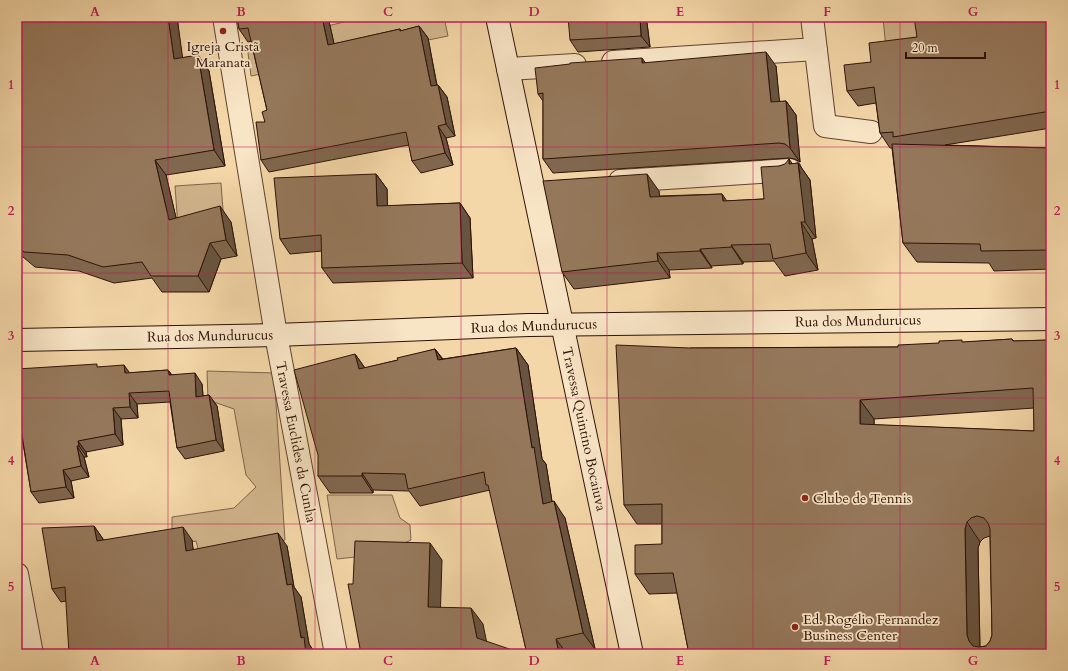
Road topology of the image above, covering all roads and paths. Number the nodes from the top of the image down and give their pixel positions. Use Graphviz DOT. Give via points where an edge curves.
graph roads {
  1 [pos="224,17"];
  2 [pos="497,17"];
  3 [pos="812,17"];
  4 [pos="816,49"];
  5 [pos="508,69"];
  6 [pos="871,132"];
  7 [pos="790,170"];
  8 [pos="603,182"];
  9 [pos="556,186"];
  10 [pos="533,187"];
  11 [pos="1051,319"];
  12 [pos="562,324"];
  13 [pos="276,335"];
  14 [pos="17,340"];
  15 [pos="17,574"];
  16 [pos="32,654"];
  17 [pos="336,654"];
  18 [pos="632,654"];
  1 -- 13 [label="street, Travessa Euclides da Cunha"];
  2 -- 5 [label="street, Travessa Quintino Bocaiuva"];
  3 -- 4 [label="street"];
  4 -- 5 [label="street"];
  4 -- 6 [label="street" via="826,126"];
  5 -- 10 [label="street, Travessa Quintino Bocaiuva"];
  7 -- 8 [label="street"];
  9 -- 10 [label="street"];
  10 -- 12 [label="street, Travessa Quintino Bocaiuva"];
  11 -- 12 [label="street, Rua dos Mundurucus"];
  12 -- 13 [label="street, Rua dos Mundurucus"];
  12 -- 18 [label="street, Travessa Quintino Bocaiuva"];
  13 -- 14 [label="street, Rua dos Mundurucus"];
  13 -- 17 [label="street, Travessa Euclides da Cunha"];
  15 -- 16 [label="street"];
}
